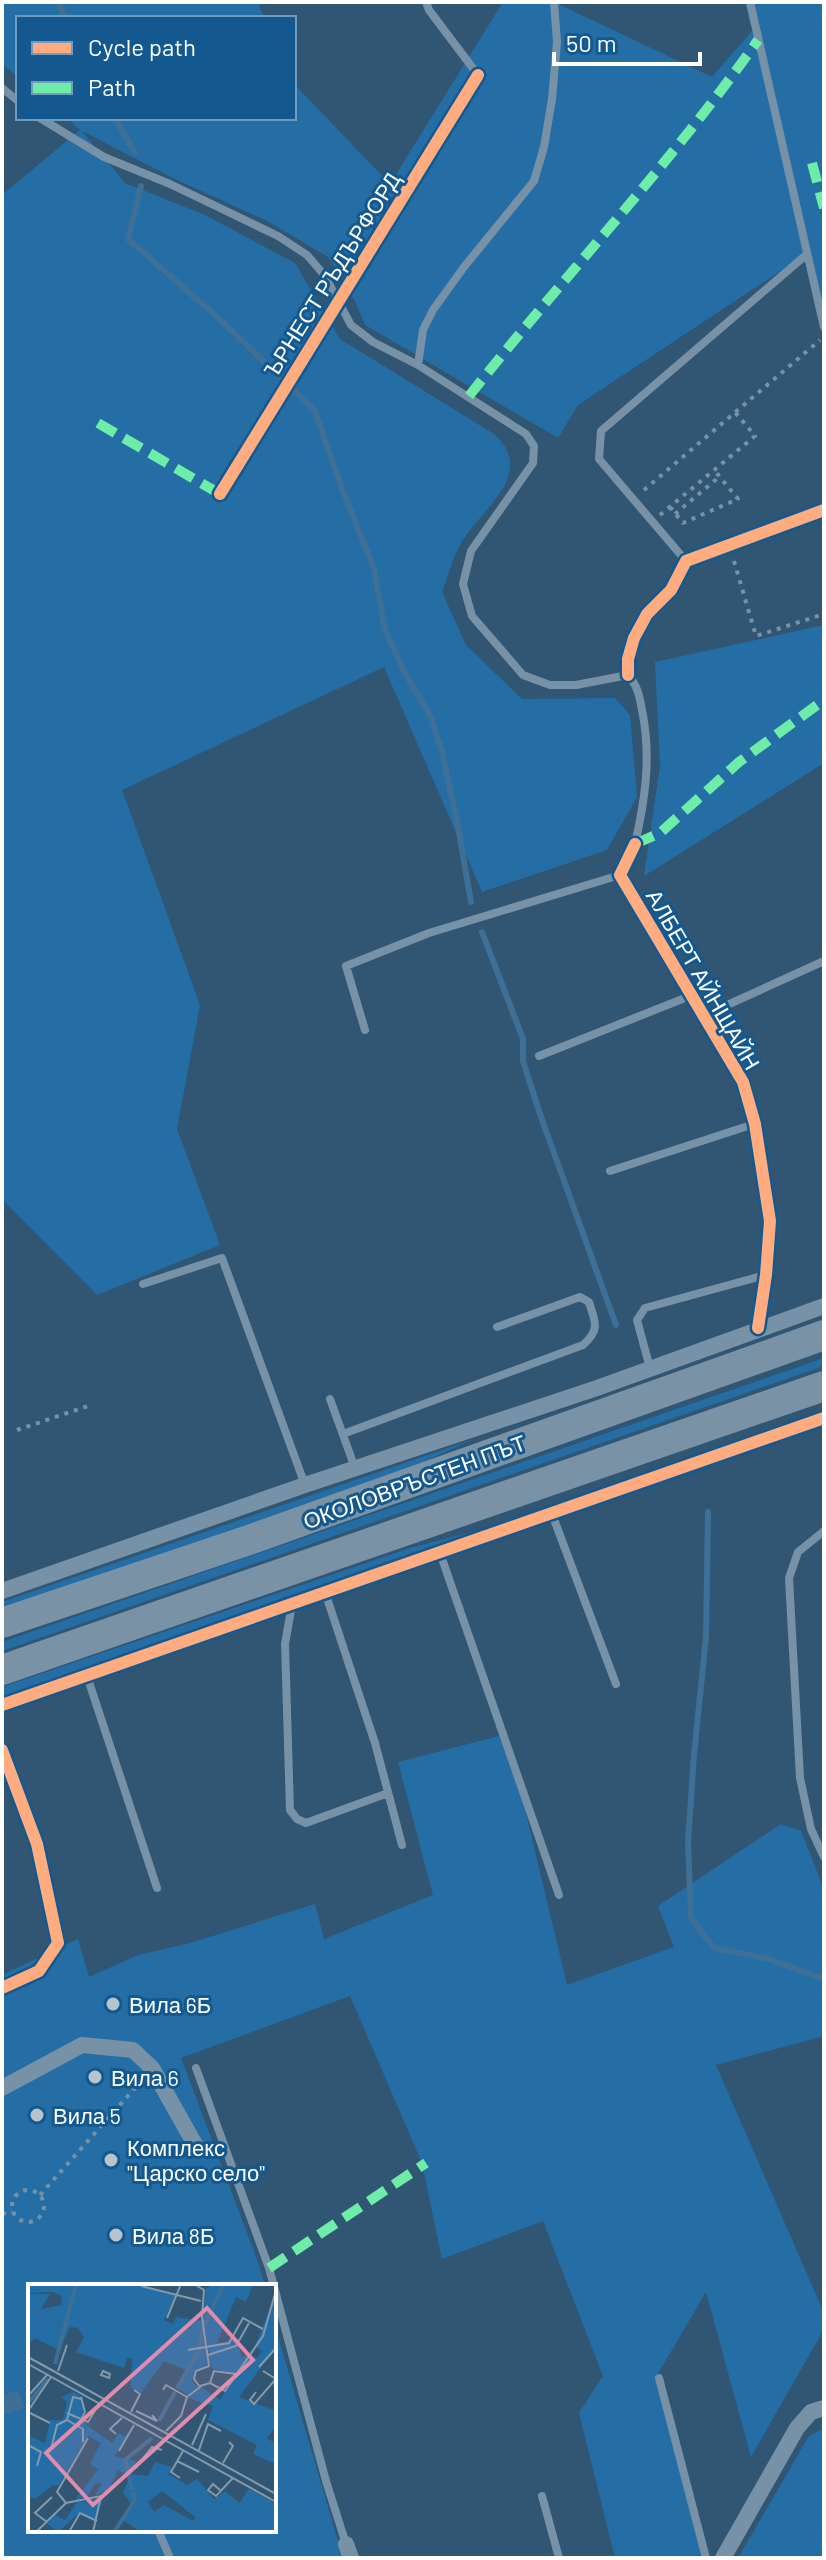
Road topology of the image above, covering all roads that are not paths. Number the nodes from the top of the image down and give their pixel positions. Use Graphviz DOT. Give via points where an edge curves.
graph roads {
  1 [pos="426,2"];
  2 [pos="554,2"];
  3 [pos="750,2"];
  4 [pos="478,75"];
  5 [pos="43,120"];
  6 [pos="806,255"];
  7 [pos="338,299"];
  8 [pos="824,327"];
  9 [pos="418,365"];
  10 [pos="220,494"];
  11 [pos="824,510"];
  12 [pos="686,561"];
  13 [pos="628,675"];
  14 [pos="635,844"];
  15 [pos="620,875"];
  16 [pos="824,961"];
  17 [pos="690,996"];
  18 [pos="702,1016"];
  19 [pos="365,1030"];
  20 [pos="539,1056"];
  21 [pos="755,1124"];
  22 [pos="610,1171"];
  23 [pos="766,1275"];
  24 [pos="143,1284"];
  25 [pos="824,1306"];
  26 [pos="497,1327"];
  27 [pos="758,1328"];
  28 [pos="824,1335"];
  29 [pos="650,1368"];
  30 [pos="824,1386"];
  31 [pos="330,1399"];
  32 [pos="824,1418"];
  33 [pos="343,1434"];
  34 [pos="356,1468"];
  35 [pos="305,1485"];
  36 [pos="552,1513"];
  37 [pos="824,1531"];
  38 [pos="440,1553"];
  39 [pos="2,1591"];
  40 [pos="325,1592"];
  41 [pos="292,1604"];
  42 [pos="2,1623"];
  43 [pos="2,1670"];
  44 [pos="87,1675"];
  45 [pos="616,1684"];
  46 [pos="2,1705"];
  47 [pos="2,1750"];
  48 [pos="388,1793"];
  49 [pos="402,1845"];
  50 [pos="824,1857"];
  51 [pos="157,1888"];
  52 [pos="559,1895"];
  53 [pos="2,1988"];
  54 [pos="196,2068"];
  55 [pos="2,2088"];
  56 [pos="197,2148"];
  57 [pos="273,2284"];
  58 [pos="276,2294"];
  59 [pos="659,2378"];
  60 [pos="818,2410"];
  61 [pos="542,2496"];
  62 [pos="159,2532"];
  63 [pos="349,2551"];
  64 [pos="170,2558"];
  65 [pos="559,2558"];
  66 [pos="706,2558"];
  67 [pos="723,2558"];
  1 -- 4 [label="lane"];
  2 -- 9 [label="lane" via="552,99 534,181 433,310 423,330"];
  3 -- 6 [label="lane"];
  4 -- 7 [label="street, ЪРНЕСТ РЪДЪРФОРД"];
  5 -- 7 [label="lane" via="104,157 278,236 307,255"];
  6 -- 8 [label="lane"];
  6 -- 12 [label="lane" via="601,431 599,459"];
  7 -- 9 [label="lane" via="351,325"];
  7 -- 10 [label="street, ЪРНЕСТ РЪДЪРФОРД"];
  9 -- 13 [label="lane" via="526,434 534,446 533,463 471,551 463,584 472,616 523,675 550,685"];
  11 -- 12 [label="street"];
  12 -- 13 [label="street" via="634,638"];
  13 -- 14 [label="lane" via="638,692 646,736 645,801"];
  14 -- 15 [label="street, АЛБЕРТ АЙНЩАЙН"];
  15 -- 17 [label="street, АЛБЕРТ АЙНЩАЙН"];
  15 -- 19 [label="lane" via="429,933 346,966"];
  16 -- 18 [label="lane"];
  17 -- 18 [label="street, АЛБЕРТ АЙНЩАЙН"];
  17 -- 20 [label="lane"];
  18 -- 21 [label="street, АЛБЕРТ АЙНЩАЙН" via="743,1082"];
  21 -- 22 [label="lane"];
  21 -- 23 [label="street, АЛБЕРТ АЙНЩАЙН" via="770,1221"];
  23 -- 27 [label="street, АЛБЕРТ АЙНЩАЙН"];
  23 -- 29 [label="lane" via="645,1308 637,1320"];
  24 -- 35 [label="lane" via="222,1258"];
  25 -- 27 [label="street, ОКОЛОВРЪСТЕН ПЪТ"];
  26 -- 33 [label="lane" via="580,1297 589,1302 596,1323 594,1336 583,1345"];
  27 -- 29 [label="street, ОКОЛОВРЪСТЕН ПЪТ"];
  28 -- 42 [label="highway, ОКОЛОВРЪСТЕН ПЪТ"];
  29 -- 34 [label="street, ОКОЛОВРЪСТЕН ПЪТ"];
  30 -- 43 [label="highway, ОКОЛОВРЪСТЕН ПЪТ"];
  31 -- 33 [label="lane"];
  32 -- 36 [label="street"];
  33 -- 34 [label="lane"];
  34 -- 35 [label="street, ОКОЛОВРЪСТЕН ПЪТ"];
  35 -- 39 [label="street, ОКОЛОВРЪСТЕН ПЪТ"];
  36 -- 38 [label="street"];
  36 -- 45 [label="lane"];
  37 -- 50 [label="lane" via="798,1552 789,1578 800,1778 811,1829"];
  38 -- 40 [label="street"];
  38 -- 52 [label="lane"];
  40 -- 41 [label="street"];
  40 -- 48 [label="lane"];
  41 -- 44 [label="street"];
  41 -- 48 [label="lane" via="285,1644 290,1810 306,1823"];
  44 -- 46 [label="street"];
  44 -- 51 [label="lane"];
  47 -- 53 [label="street" via="37,1844 58,1943 39,1971"];
  48 -- 49 [label="lane"];
  54 -- 57 [label="lane"];
  55 -- 56 [label="street" via="82,2045 133,2050 152,2068"];
  58 -- 63 [label="lane"];
  59 -- 66 [label="lane"];
  60 -- 67 [label="street" via="797,2428"];
  61 -- 65 [label="lane"];
  62 -- 64 [label="lane"];
}
